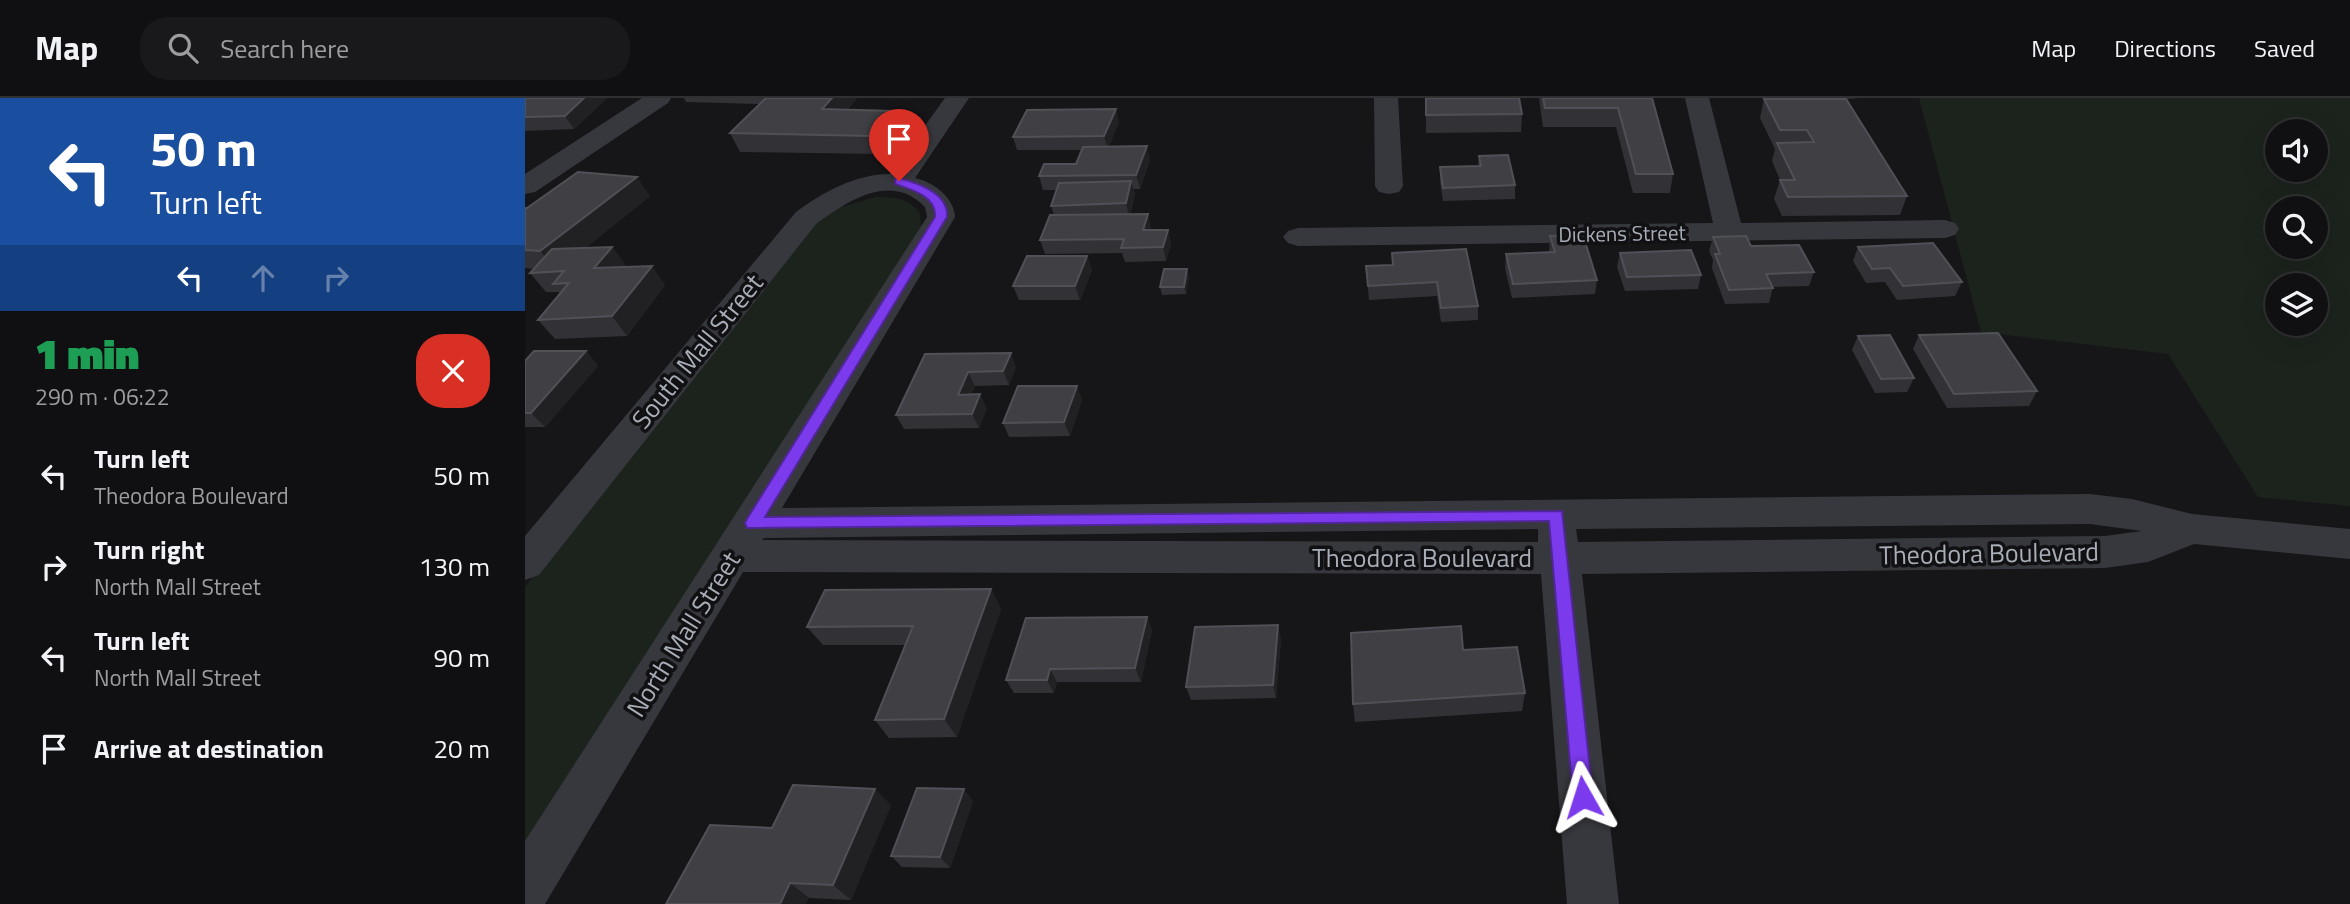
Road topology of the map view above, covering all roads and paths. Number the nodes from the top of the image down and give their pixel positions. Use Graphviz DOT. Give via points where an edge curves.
graph roads {
  1 [pos="659,98"];
  2 [pos="957,98"];
  3 [pos="1386,98"];
  4 [pos="1697,98"];
  5 [pos="899,181"];
  6 [pos="525,186"];
  7 [pos="1389,186"];
  8 [pos="1945,229"];
  9 [pos="1729,232"];
  10 [pos="1299,237"];
  11 [pos="1558,536"];
  12 [pos="742,540"];
  13 [pos="2350,544"];
  14 [pos="525,564"];
  15 [pos="525,888"];
  16 [pos="1593,904"];
  1 -- 6 [label="street"];
  2 -- 5 [label="street"];
  3 -- 7 [label="street"];
  4 -- 9 [label="street"];
  5 -- 12 [label="street, North Mall Street" via="924,190 937,202 941,217"];
  5 -- 14 [label="street, South Mall Street" via="847,192 792,231"];
  8 -- 9 [label="street, Dickens Street"];
  9 -- 10 [label="street, Dickens Street"];
  11 -- 12 [label="street, Theodora Boulevard"];
  11 -- 13 [label="street, Theodora Boulevard" via="2105,552 2148,545 2192,529"];
  11 -- 16 [label="street"];
  12 -- 15 [label="street, North Mall Street"];
}
